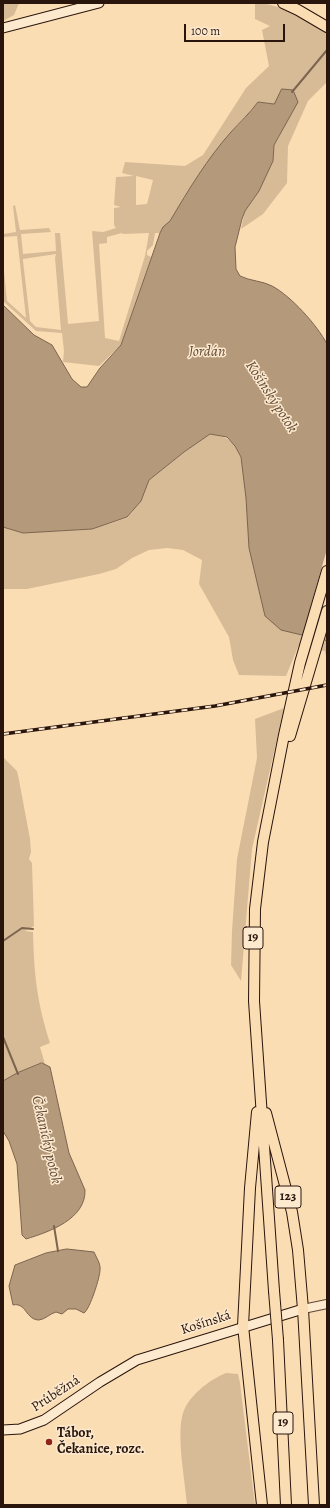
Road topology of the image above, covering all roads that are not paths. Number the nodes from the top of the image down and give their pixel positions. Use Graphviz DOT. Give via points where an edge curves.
graph roads {
  1 [pos="99,3"];
  2 [pos="283,3"];
  3 [pos="327,27"];
  4 [pos="3,28"];
  5 [pos="327,571"];
  6 [pos="327,612"];
  7 [pos="275,789"];
  8 [pos="260,1088"];
  9 [pos="327,1304"];
  10 [pos="303,1309"];
  11 [pos="242,1326"];
  12 [pos="100,1382"];
  13 [pos="3,1430"];
  14 [pos="262,1505"];
  15 [pos="286,1505"];
  16 [pos="314,1505"];
  1 -- 4 [label="main road"];
  2 -- 3 [label="main road"];
  5 -- 7 [label="main road, 19" via="304,651 284,735"];
  6 -- 7 [label="main road, 19"];
  7 -- 8 [label="main road, 19" via="260,864 253,933 254,1000"];
  8 -- 10 [label="main road, 123" via="292,1212"];
  8 -- 11 [label="main road" via="252,1157"];
  8 -- 15 [label="main road, 19, bridge" via="278,1340"];
  9 -- 10 [label="street, Košínská"];
  10 -- 11 [label="main road, Košínská"];
  10 -- 16 [label="main road"];
  11 -- 12 [label="main road, Košínská" via="137,1360"];
  11 -- 14 [label="main road"];
  12 -- 13 [label="main road, Průběžná" via="44,1420 20,1429"];
}
